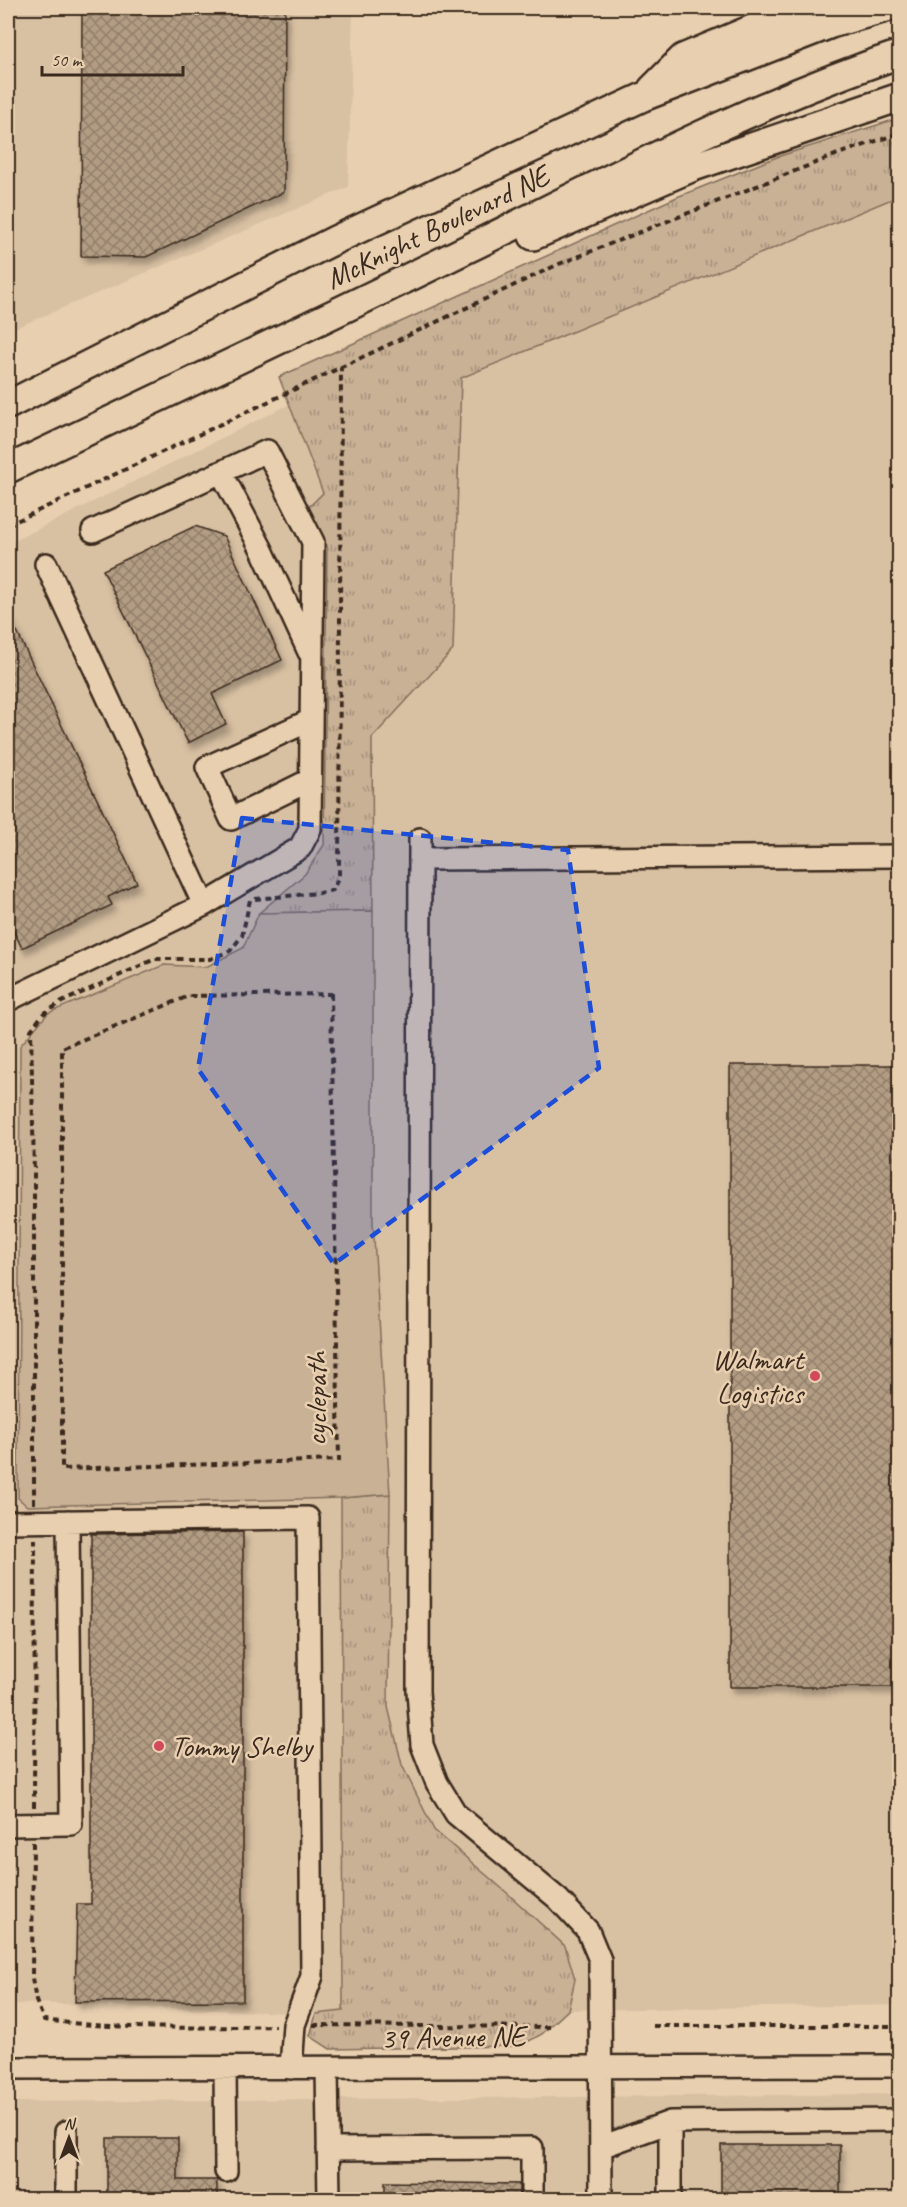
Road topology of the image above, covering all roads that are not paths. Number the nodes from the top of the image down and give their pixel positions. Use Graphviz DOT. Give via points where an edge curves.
graph roads {
  1 [pos="802,8"];
  2 [pos="886,8"];
  3 [pos="900,54"];
  4 [pos="643,97"];
  5 [pos="900,97"];
  6 [pos="416,275"];
  7 [pos="8,405"];
  8 [pos="8,469"];
  9 [pos="221,472"];
  10 [pos="93,531"];
  11 [pos="46,564"];
  12 [pos="312,657"];
  13 [pos="311,720"];
  14 [pos="310,780"];
  15 [pos="900,856"];
  16 [pos="204,905"];
  17 [pos="8,1000"];
  18 [pos="68,1521"];
  19 [pos="8,1522"];
  20 [pos="8,1825"];
  21 [pos="601,2065"];
  22 [pos="900,2066"];
  23 [pos="8,2068"];
  24 [pos="225,2068"];
  25 [pos="291,2068"];
  26 [pos="327,2068"];
  27 [pos="900,2120"];
  28 [pos="670,2122"];
  29 [pos="66,2132"];
  30 [pos="601,2147"];
  31 [pos="328,2149"];
  32 [pos="226,2170"];
  33 [pos="66,2199"];
  34 [pos="329,2199"];
  35 [pos="532,2199"];
  36 [pos="601,2199"];
  37 [pos="670,2199"];
  1 -- 4 [label="main road" via="683,58"];
  2 -- 4 [label="main road, McKnight Boulevard NE" via="831,24"];
  3 -- 6 [label="main road, McKnight Boulevard NE" via="734,118"];
  4 -- 7 [label="main road, McKnight Boulevard NE" via="334,240"];
  5 -- 6 [label="main road" via="693,167 464,266"];
  6 -- 8 [label="main road, McKnight Boulevard NE"];
  9 -- 10 [label="street"];
  9 -- 12 [label="street"];
  9 -- 12 [label="street" via="267,451 313,542"];
  11 -- 16 [label="street"];
  12 -- 13 [label="street"];
  13 -- 14 [label="street"];
  13 -- 14 [label="street" via="207,767 231,819"];
  14 -- 16 [label="street" via="310,830 300,848"];
  15 -- 21 [label="street" via="420,849 418,1692 422,1744 437,1783 456,1814 558,1899 588,1931 600,1960"];
  16 -- 17 [label="street"];
  18 -- 19 [label="street"];
  18 -- 20 [label="street" via="71,1824"];
  18 -- 25 [label="street" via="308,1518 312,1976 294,2025"];
  21 -- 22 [label="street, 39 Avenue NE"];
  21 -- 26 [label="street, 39 Avenue NE"];
  21 -- 30 [label="street"];
  23 -- 24 [label="street, 39 Avenue NE"];
  24 -- 25 [label="street, 39 Avenue NE"];
  24 -- 32 [label="street"];
  25 -- 26 [label="street, 39 Avenue NE"];
  26 -- 31 [label="street"];
  27 -- 28 [label="street"];
  28 -- 30 [label="street"];
  28 -- 37 [label="street"];
  29 -- 33 [label="street"];
  30 -- 36 [label="street"];
  31 -- 34 [label="street"];
  31 -- 35 [label="street" via="532,2148"];
}
